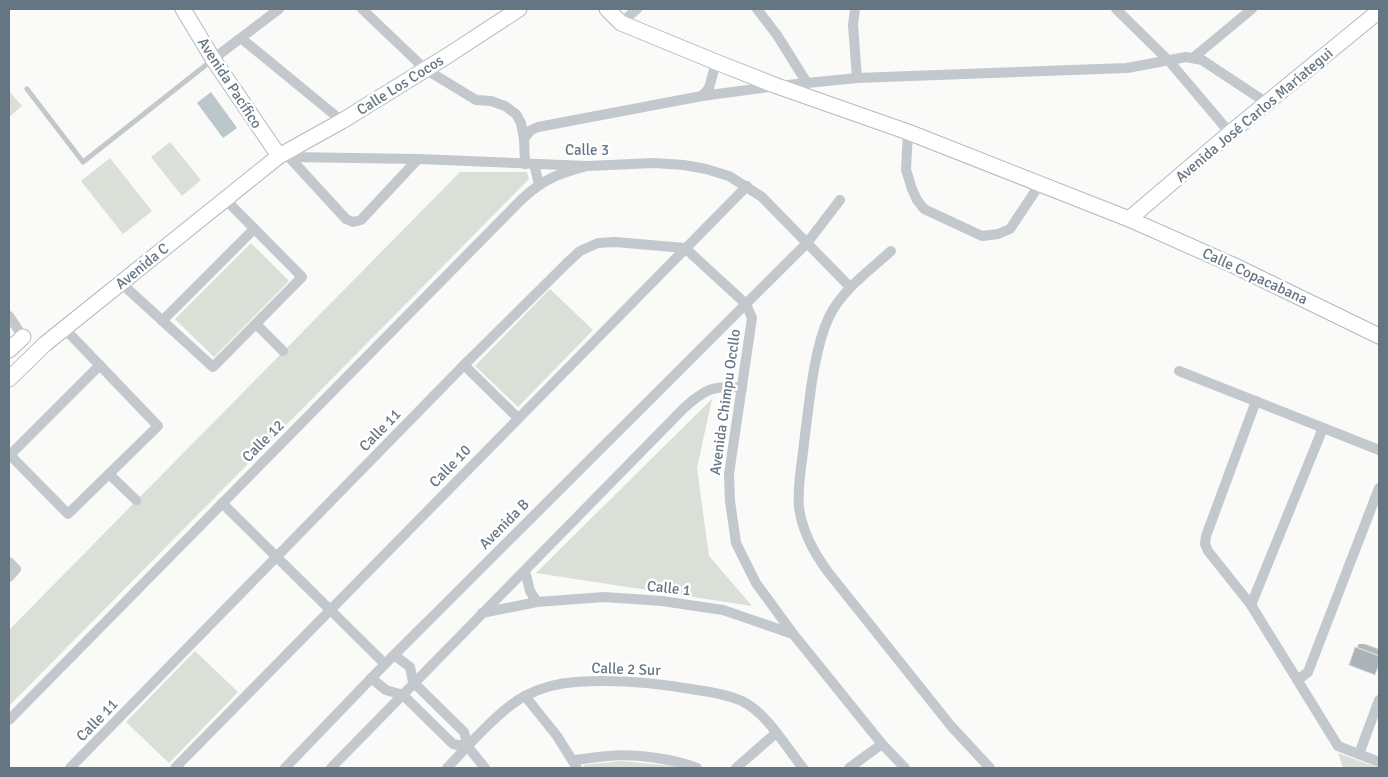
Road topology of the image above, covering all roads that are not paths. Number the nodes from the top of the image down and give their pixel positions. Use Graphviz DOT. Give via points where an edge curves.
graph roads {
  1 [pos="183,9"];
  2 [pos="279,9"];
  3 [pos="362,9"];
  4 [pos="519,9"];
  5 [pos="607,9"];
  6 [pos="637,9"];
  7 [pos="757,9"];
  8 [pos="855,9"];
  9 [pos="1116,9"];
  10 [pos="1252,9"];
  11 [pos="1379,11"];
  12 [pos="621,23"];
  13 [pos="242,39"];
  14 [pos="1194,58"];
  15 [pos="213,59"];
  16 [pos="1169,61"];
  17 [pos="716,62"];
  18 [pos="425,69"];
  19 [pos="856,78"];
  20 [pos="807,83"];
  21 [pos="777,86"];
  22 [pos="27,89"];
  23 [pos="702,96"];
  24 [pos="1267,103"];
  25 [pos="342,121"];
  26 [pos="908,132"];
  27 [pos="1230,133"];
  28 [pos="524,139"];
  29 [pos="284,156"];
  30 [pos="418,159"];
  31 [pos="530,164"];
  32 [pos="588,166"];
  33 [pos="539,184"];
  34 [pos="1040,184"];
  35 [pos="747,186"];
  36 [pos="225,199"];
  37 [pos="840,200"];
  38 [pos="1129,219"];
  39 [pos="254,229"];
  40 [pos="807,243"];
  41 [pos="685,248"];
  42 [pos="891,251"];
  43 [pos="121,283"];
  44 [pos="850,286"];
  45 [pos="746,304"];
  46 [pos="9,316"];
  47 [pos="162,320"];
  48 [pos="256,324"];
  49 [pos="64,328"];
  50 [pos="1379,336"];
  51 [pos="23,337"];
  52 [pos="9,350"];
  53 [pos="283,351"];
  54 [pos="100,365"];
  55 [pos="464,365"];
  56 [pos="1178,371"];
  57 [pos="9,380"];
  58 [pos="742,388"];
  59 [pos="1256,402"];
  60 [pos="518,418"];
  61 [pos="1323,428"];
  62 [pos="1379,450"];
  63 [pos="9,454"];
  64 [pos="109,474"];
  65 [pos="1379,488"];
  66 [pos="136,500"];
  67 [pos="222,503"];
  68 [pos="276,557"];
  69 [pos="525,571"];
  70 [pos="537,602"];
  71 [pos="1251,605"];
  72 [pos="330,610"];
  73 [pos="482,613"];
  74 [pos="794,635"];
  75 [pos="394,655"];
  76 [pos="385,664"];
  77 [pos="371,678"];
  78 [pos="1298,680"];
  79 [pos="413,682"];
  80 [pos="403,695"];
  81 [pos="525,696"];
  82 [pos="1379,700"];
  83 [pos="9,720"];
  84 [pos="776,733"];
  85 [pos="882,744"];
  86 [pos="468,746"];
  87 [pos="1359,754"];
  88 [pos="1379,762"];
  89 [pos="575,764"];
  90 [pos="70,768"];
  91 [pos="174,768"];
  92 [pos="285,768"];
  93 [pos="331,768"];
  94 [pos="447,768"];
  95 [pos="485,768"];
  96 [pos="697,768"];
  97 [pos="736,768"];
  98 [pos="803,768"];
  99 [pos="849,768"];
  100 [pos="904,768"];
  101 [pos="990,768"];
  1 -- 15 [label="street, Avenida Pacífico"];
  2 -- 13 [label="street"];
  3 -- 18 [label="street"];
  4 -- 18 [label="street, Calle Los Cocos"];
  5 -- 12 [label="street"];
  6 -- 12 [label="street"];
  7 -- 20 [label="street"];
  8 -- 19 [label="street"];
  9 -- 16 [label="street"];
  10 -- 14 [label="street"];
  11 -- 24 [label="street, Avenida José Carlos Mariategui"];
  12 -- 17 [label="street, Calle Copacabana"];
  13 -- 15 [label="street"];
  13 -- 25 [label="street"];
  14 -- 16 [label="street"];
  14 -- 24 [label="street"];
  15 -- 22 [label="lane" via="83,162"];
  15 -- 29 [label="street, Avenida Pacífico"];
  16 -- 19 [label="street" via="1127,68"];
  16 -- 27 [label="street"];
  17 -- 21 [label="street, Calle Copacabana"];
  17 -- 23 [label="street" via="709,88"];
  18 -- 25 [label="street, Calle Los Cocos"];
  18 -- 28 [label="street" via="476,100 505,106 516,114"];
  19 -- 20 [label="street"];
  20 -- 21 [label="street"];
  21 -- 23 [label="street"];
  21 -- 26 [label="street, Calle Copacabana"];
  23 -- 28 [label="street" via="538,127"];
  24 -- 27 [label="street, Avenida José Carlos Mariategui"];
  25 -- 29 [label="street, Calle Los Cocos"];
  26 -- 34 [label="street, Calle Copacabana"];
  26 -- 34 [label="street" via="906,170 917,200 924,209 982,236 1010,229"];
  27 -- 38 [label="street, Avenida José Carlos Mariategui"];
  28 -- 31 [label="street"];
  29 -- 30 [label="street, Calle 3"];
  29 -- 30 [label="street" via="346,220 353,222 360,220"];
  29 -- 36 [label="street, Avenida C"];
  30 -- 31 [label="street, Calle 3"];
  31 -- 32 [label="street, Calle 3"];
  31 -- 33 [label="street"];
  32 -- 33 [label="street, Calle 12" via="558,174"];
  32 -- 35 [label="street, Calle 3" via="684,165 729,176"];
  33 -- 67 [label="street, Calle 12"];
  34 -- 38 [label="street, Calle Copacabana"];
  35 -- 40 [label="street, Calle 3"];
  35 -- 41 [label="street, Calle 10"];
  36 -- 39 [label="street"];
  36 -- 43 [label="street, Avenida C"];
  37 -- 40 [label="street"];
  38 -- 50 [label="street, Calle Copacabana"];
  39 -- 47 [label="street"];
  39 -- 48 [label="street" via="302,277"];
  40 -- 44 [label="street, Calle 3"];
  40 -- 45 [label="street"];
  41 -- 45 [label="street"];
  41 -- 55 [label="street, Calle 11" via="615,242 598,243 580,251"];
  41 -- 60 [label="street, Calle 10"];
  42 -- 44 [label="street"];
  43 -- 47 [label="street"];
  43 -- 49 [label="street, Avenida C"];
  44 -- 101 [label="street" via="829,316 820,344 799,484 799,507 804,528 813,551 828,572 951,726"];
  45 -- 58 [label="street, Avenida Chimpu Occllo" via="752,318"];
  45 -- 75 [label="street, Avenida B"];
  46 -- 51 [label="street"];
  47 -- 48 [label="street" via="213,367"];
  48 -- 53 [label="street"];
  49 -- 54 [label="street"];
  49 -- 57 [label="street, Avenida C"];
  51 -- 52 [label="street"];
  54 -- 63 [label="street"];
  54 -- 64 [label="street" via="158,426"];
  55 -- 60 [label="street"];
  55 -- 68 [label="street, Calle 11"];
  56 -- 59 [label="street"];
  58 -- 69 [label="street" via="725,386 690,402"];
  58 -- 74 [label="street, Avenida Chimpu Occllo" via="729,474 736,543 756,583"];
  59 -- 61 [label="street"];
  59 -- 71 [label="street" via="1205,544"];
  60 -- 72 [label="street, Calle 10"];
  61 -- 62 [label="street"];
  61 -- 71 [label="street"];
  63 -- 64 [label="street" via="68,514"];
  64 -- 66 [label="street"];
  65 -- 78 [label="street" via="1308,672"];
  67 -- 68 [label="street"];
  67 -- 83 [label="street, Calle 12"];
  68 -- 72 [label="street"];
  68 -- 90 [label="street, Calle 11"];
  69 -- 70 [label="street" via="530,591"];
  69 -- 73 [label="street"];
  70 -- 73 [label="street, Calle 1"];
  70 -- 74 [label="street, Calle 1" via="604,597 662,601 723,610"];
  71 -- 78 [label="street"];
  72 -- 76 [label="street"];
  72 -- 91 [label="street, Calle 10"];
  73 -- 79 [label="street"];
  74 -- 85 [label="street, Avenida Chimpu Occllo"];
  75 -- 76 [label="street, Avenida B"];
  75 -- 79 [label="street" via="410,667"];
  76 -- 77 [label="street, Avenida B"];
  77 -- 80 [label="street" via="386,690"];
  77 -- 92 [label="street, Avenida B"];
  78 -- 87 [label="street" via="1338,746"];
  79 -- 80 [label="street"];
  79 -- 86 [label="street" via="464,732"];
  80 -- 86 [label="street" via="453,744"];
  80 -- 93 [label="street"];
  81 -- 84 [label="street, Calle 2 Sur" via="549,686 576,682 674,686 742,701 760,714"];
  81 -- 86 [label="street, Calle 2 Sur" via="504,711"];
  81 -- 89 [label="street"];
  82 -- 87 [label="street"];
  84 -- 97 [label="street"];
  84 -- 98 [label="street, Calle 2 Sur"];
  85 -- 99 [label="street"];
  85 -- 100 [label="street, Avenida Chimpu Occllo"];
  86 -- 94 [label="street, Calle 2 Sur"];
  86 -- 95 [label="street"];
  87 -- 88 [label="street"];
  89 -- 96 [label="street" via="610,755 654,758"];
}
